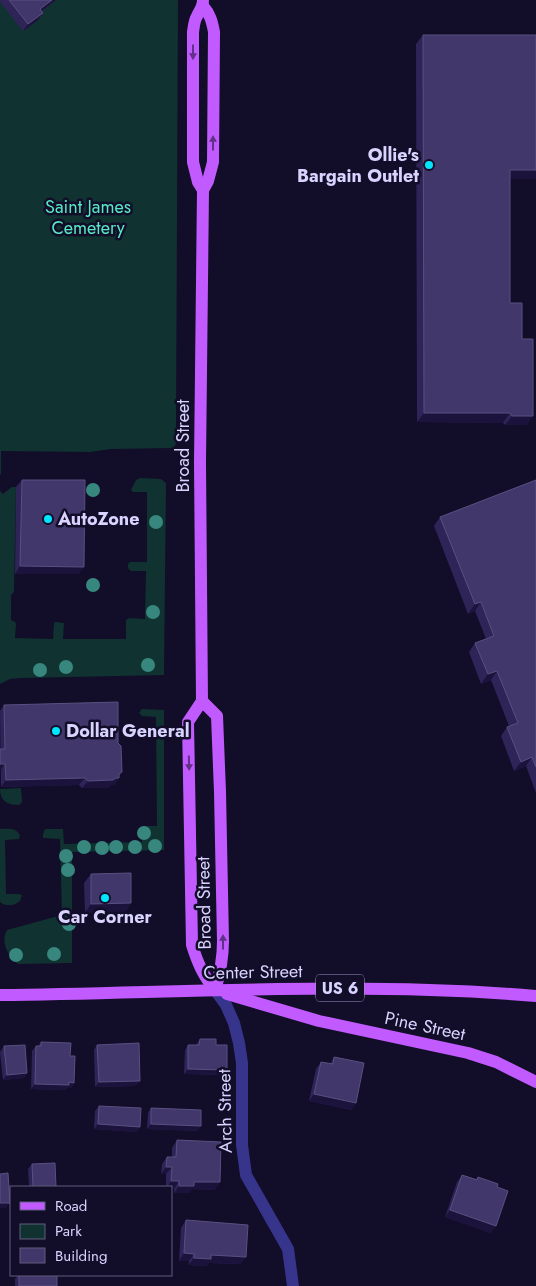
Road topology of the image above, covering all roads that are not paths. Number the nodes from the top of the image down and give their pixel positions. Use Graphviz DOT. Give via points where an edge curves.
graph roads {
  1 [pos="203,3"];
  2 [pos="203,190"];
  3 [pos="202,701"];
  4 [pos="216,990"];
  5 [pos="0,995"];
  6 [pos="536,996"];
  7 [pos="536,1082"];
  8 [pos="293,1286"];
  1 -- 2 [label="main road, Broad Street, one-way" via="193,32 193,162"];
  2 -- 1 [label="main road, Broad Street, one-way" via="213,162 214,41 213,22"];
  2 -- 3 [label="main road, Broad Street"];
  4 -- 3 [label="main road, Broad Street, one-way" via="223,945 217,716"];
  3 -- 4 [label="main road, Broad Street, one-way" via="188,722 191,928 197,961"];
  4 -- 5 [label="main road, Center Street / US 6"];
  4 -- 6 [label="main road, Center Street / US 6" via="414,989"];
  4 -- 7 [label="main road, Pine Street" via="319,1021 468,1053 496,1062"];
  4 -- 8 [label="street, Arch Street" via="226,1004 239,1043 246,1175 288,1249"];
}
